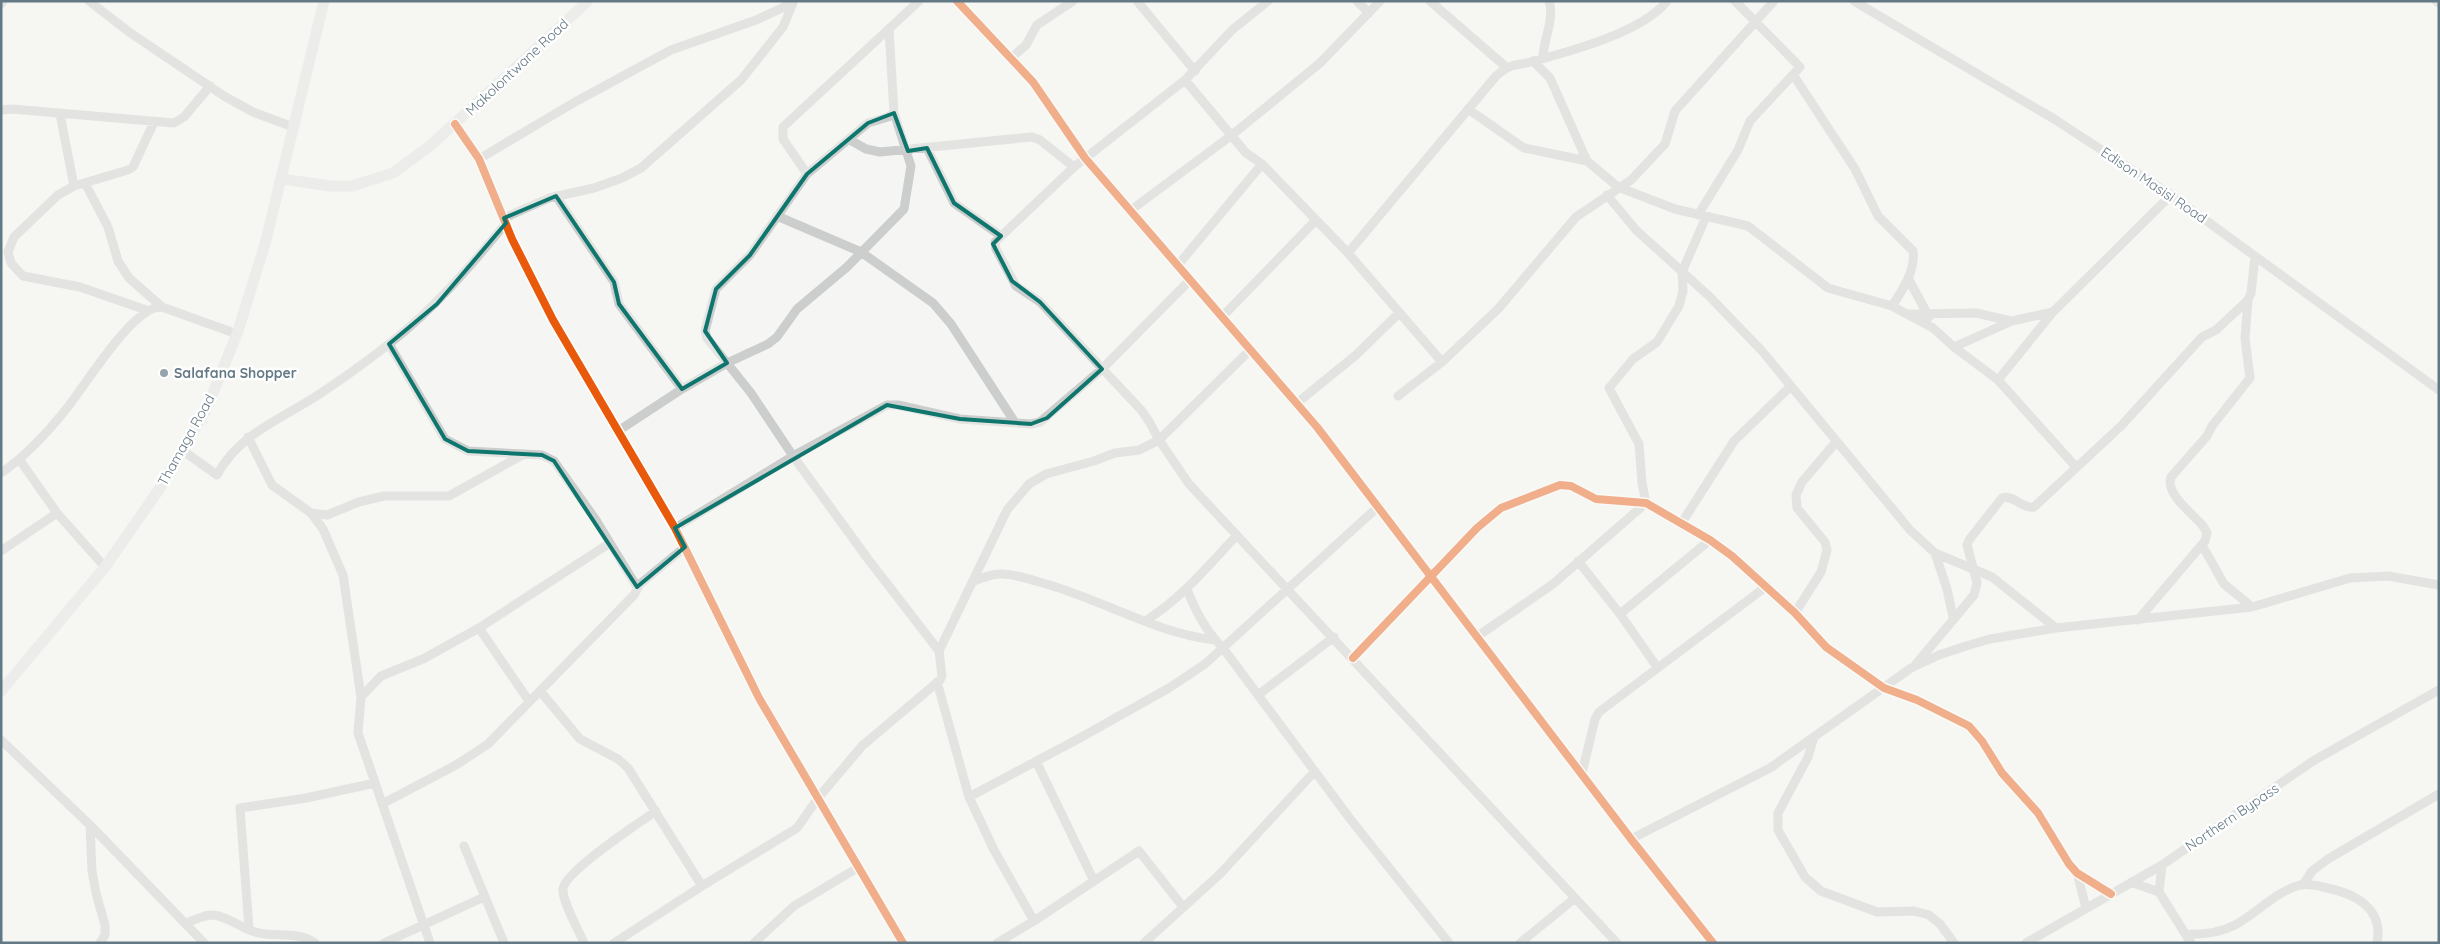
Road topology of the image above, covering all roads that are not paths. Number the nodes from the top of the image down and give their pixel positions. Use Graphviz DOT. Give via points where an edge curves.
graph roads {
  1 [pos="88,1"];
  2 [pos="324,1"];
  3 [pos="588,1"];
  4 [pos="919,1"];
  5 [pos="957,1"];
  6 [pos="1073,1"];
  7 [pos="1136,1"];
  8 [pos="1268,1"];
  9 [pos="1358,1"];
  10 [pos="1380,1"];
  11 [pos="1430,1"];
  12 [pos="1559,1"];
  13 [pos="1667,1"];
  14 [pos="1735,1"];
  15 [pos="1774,1"];
  16 [pos="1854,1"];
  17 [pos="794,2"];
  18 [pos="1550,3"];
  19 [pos="1871,5"];
  20 [pos="1369,13"];
  21 [pos="1756,21"];
  22 [pos="889,30"];
  23 [pos="1011,58"];
  24 [pos="1543,58"];
  25 [pos="1533,62"];
  26 [pos="1506,67"];
  27 [pos="1194,71"];
  28 [pos="1794,76"];
  29 [pos="1185,80"];
  30 [pos="210,86"];
  31 [pos="1,110"];
  32 [pos="1468,110"];
  33 [pos="894,113"];
  34 [pos="60,114"];
  35 [pos="154,122"];
  36 [pos="455,124"];
  37 [pos="293,127"];
  38 [pos="1232,135"];
  39 [pos="850,140"];
  40 [pos="927,148"];
  41 [pos="908,151"];
  42 [pos="479,158"];
  43 [pos="1085,158"];
  44 [pos="1587,161"];
  45 [pos="1262,164"];
  46 [pos="1074,167"];
  47 [pos="807,174"];
  48 [pos="282,179"];
  49 [pos="85,183"];
  50 [pos="74,186"];
  51 [pos="1618,188"];
  52 [pos="1607,195"];
  53 [pos="2171,195"];
  54 [pos="556,196"];
  55 [pos="1131,210"];
  56 [pos="777,216"];
  57 [pos="1702,216"];
  58 [pos="1316,220"];
  59 [pos="505,221"];
  60 [pos="1001,236"];
  61 [pos="861,252"];
  62 [pos="1348,253"];
  63 [pos="2255,256"];
  64 [pos="1178,265"];
  65 [pos="1682,272"];
  66 [pos="1908,278"];
  67 [pos="1190,280"];
  68 [pos="2248,300"];
  69 [pos="1892,306"];
  70 [pos="162,307"];
  71 [pos="146,310"];
  72 [pos="2053,312"];
  73 [pos="1399,313"];
  74 [pos="1910,314"];
  75 [pos="1928,314"];
  76 [pos="1222,317"];
  77 [pos="2012,321"];
  78 [pos="1933,328"];
  79 [pos="237,334"];
  80 [pos="389,344"];
  81 [pos="1954,347"];
  82 [pos="1250,350"];
  83 [pos="1442,362"];
  84 [pos="727,364"];
  85 [pos="1102,369"];
  86 [pos="1998,380"];
  87 [pos="1790,386"];
  88 [pos="682,389"];
  89 [pos="2439,390"];
  90 [pos="1398,396"];
  91 [pos="1296,403"];
  92 [pos="1014,421"];
  93 [pos="618,431"];
  94 [pos="248,437"];
  95 [pos="1159,440"];
  96 [pos="1836,442"];
  97 [pos="182,450"];
  98 [pos="524,454"];
  99 [pos="793,456"];
  100 [pos="19,460"];
  101 [pos="2076,466"];
  102 [pos="1,473"];
  103 [pos="1646,503"];
  104 [pos="1379,506"];
  105 [pos="57,512"];
  106 [pos="311,513"];
  107 [pos="1681,524"];
  108 [pos="676,528"];
  109 [pos="1237,535"];
  110 [pos="1710,540"];
  111 [pos="610,543"];
  112 [pos="2202,545"];
  113 [pos="685,547"];
  114 [pos="1,551"];
  115 [pos="1935,553"];
  116 [pos="1578,561"];
  117 [pos="105,567"];
  118 [pos="1975,570"];
  119 [pos="1433,577"];
  120 [pos="972,582"];
  121 [pos="1767,586"];
  122 [pos="2439,586"];
  123 [pos="637,587"];
  124 [pos="1288,588"];
  125 [pos="1187,589"];
  126 [pos="2252,608"];
  127 [pos="1796,613"];
  128 [pos="1620,614"];
  129 [pos="1953,617"];
  130 [pos="2138,620"];
  131 [pos="1145,621"];
  132 [pos="479,628"];
  133 [pos="2056,628"];
  134 [pos="1478,636"];
  135 [pos="1334,638"];
  136 [pos="1215,640"];
  137 [pos="1223,648"];
  138 [pos="939,651"];
  139 [pos="1354,658"];
  140 [pos="1657,667"];
  141 [pos="1911,668"];
  142 [pos="937,682"];
  143 [pos="1884,688"];
  144 [pos="540,690"];
  145 [pos="2439,690"];
  146 [pos="1,691"];
  147 [pos="1258,695"];
  148 [pos="360,697"];
  149 [pos="529,701"];
  150 [pos="1814,737"];
  151 [pos="1,740"];
  152 [pos="1036,760"];
  153 [pos="1315,771"];
  154 [pos="1582,773"];
  155 [pos="375,784"];
  156 [pos="2439,794"];
  157 [pos="970,796"];
  158 [pos="818,798"];
  159 [pos="382,804"];
  160 [pos="656,811"];
  161 [pos="90,825"];
  162 [pos="1631,839"];
  163 [pos="464,846"];
  164 [pos="2162,865"];
  165 [pos="859,867"];
  166 [pos="2078,873"];
  167 [pos="1094,881"];
  168 [pos="2132,882"];
  169 [pos="2303,885"];
  170 [pos="702,886"];
  171 [pos="2159,892"];
  172 [pos="2111,894"];
  173 [pos="484,897"];
  174 [pos="1575,898"];
  175 [pos="1183,908"];
  176 [pos="2086,908"];
  177 [pos="1034,921"];
  178 [pos="186,923"];
  179 [pos="425,926"];
  180 [pos="248,930"];
  181 [pos="2188,939"];
  182 [pos="100,943"];
  183 [pos="204,943"];
  184 [pos="315,943"];
  185 [pos="384,943"];
  186 [pos="430,943"];
  187 [pos="504,943"];
  188 [pos="584,943"];
  189 [pos="614,943"];
  190 [pos="754,943"];
  191 [pos="903,943"];
  192 [pos="997,943"];
  193 [pos="1144,943"];
  194 [pos="1449,943"];
  195 [pos="1520,943"];
  196 [pos="1617,943"];
  197 [pos="1713,943"];
  198 [pos="1954,943"];
  199 [pos="2026,943"];
  200 [pos="2377,943"];
  1 -- 30 [label="street"];
  2 -- 37 [label="main road, Thamaga Road"];
  3 -- 36 [label="main road, Makolontwane Road"];
  4 -- 22 [label="street"];
  5 -- 23 [label="street"];
  6 -- 23 [label="street" via="1037,26 1026,44"];
  7 -- 27 [label="street"];
  8 -- 27 [label="street" via="1232,30"];
  9 -- 20 [label="street"];
  10 -- 20 [label="street"];
  11 -- 26 [label="street"];
  12 -- 18 [label="street"];
  13 -- 24 [label="street" via="1647,19 1632,27"];
  14 -- 21 [label="street"];
  15 -- 21 [label="street"];
  16 -- 19 [label="street, Edison Masisi Road"];
  17 -- 42 [label="street" via="756,20 671,50"];
  17 -- 54 [label="street" via="783,27 741,80 641,168 594,188"];
  18 -- 24 [label="street"];
  19 -- 53 [label="street, Edison Masisi Road"];
  20 -- 38 [label="street" via="1320,63"];
  21 -- 28 [label="street" via="1800,64"];
  21 -- 51 [label="street" via="1675,111 1665,144"];
  22 -- 33 [label="street"];
  22 -- 47 [label="street" via="783,127 783,139"];
  23 -- 43 [label="street" via="1033,82"];
  24 -- 25 [label="street"];
  25 -- 26 [label="street" via="1513,63"];
  25 -- 44 [label="street" via="1550,78"];
  26 -- 32 [label="street"];
  27 -- 29 [label="street"];
  28 -- 57 [label="street" via="1750,121"];
  28 -- 66 [label="street" via="1855,169 1878,216 1913,251"];
  29 -- 38 [label="street"];
  29 -- 43 [label="street"];
  30 -- 35 [label="street" via="179,121"];
  30 -- 37 [label="street" via="253,112"];
  31 -- 34 [label="street"];
  32 -- 44 [label="street" via="1524,148"];
  32 -- 62 [label="street"];
  33 -- 39 [label="street" via="868,123"];
  33 -- 41 [label="street"];
  34 -- 35 [label="street"];
  34 -- 50 [label="street"];
  35 -- 49 [label="street" via="134,167"];
  36 -- 42 [label="street"];
  36 -- 48 [label="main road, Makolontwane Road" via="409,163 375,180 352,186 330,186"];
  37 -- 48 [label="main road, Thamaga Road"];
  38 -- 45 [label="street" via="1246,153"];
  38 -- 55 [label="street"];
  39 -- 41 [label="street" via="880,152"];
  39 -- 47 [label="street"];
  40 -- 41 [label="street"];
  40 -- 46 [label="street" via="1032,137"];
  40 -- 60 [label="street" via="954,203"];
  41 -- 61 [label="street" via="911,166 907,204"];
  42 -- 59 [label="street"];
  43 -- 46 [label="street"];
  43 -- 55 [label="street"];
  44 -- 51 [label="street"];
  45 -- 58 [label="street"];
  45 -- 64 [label="street"];
  46 -- 60 [label="street"];
  47 -- 56 [label="street"];
  48 -- 79 [label="main road, Thamaga Road"];
  49 -- 50 [label="street"];
  49 -- 70 [label="street" via="108,227 118,261 129,278"];
  50 -- 71 [label="street" via="46,204 14,237 8,252 11,263 23,276 80,287"];
  51 -- 52 [label="street"];
  51 -- 57 [label="street"];
  52 -- 65 [label="street" via="1636,230"];
  52 -- 83 [label="street" via="1576,216 1499,308"];
  53 -- 63 [label="street, Edison Masisi Road"];
  53 -- 72 [label="street"];
  54 -- 59 [label="street"];
  54 -- 88 [label="street" via="614,282 619,304"];
  55 -- 64 [label="street"];
  56 -- 61 [label="street"];
  56 -- 84 [label="street" via="750,255 716,289 705,331"];
  57 -- 65 [label="street"];
  57 -- 69 [label="street" via="1748,226 1828,288"];
  58 -- 62 [label="street"];
  58 -- 76 [label="street"];
  59 -- 80 [label="street" via="436,304"];
  59 -- 93 [label="street" via="553,320"];
  60 -- 85 [label="street" via="995,245 1012,282 1040,302"];
  61 -- 84 [label="street" via="848,267 797,309 777,337"];
  61 -- 92 [label="street" via="933,303"];
  62 -- 73 [label="street"];
  63 -- 68 [label="street"];
  63 -- 89 [label="street, Edison Masisi Road"];
  64 -- 67 [label="street"];
  65 -- 87 [label="street" via="1736,323"];
  65 -- 103 [label="street" via="1683,291 1679,306 1657,342 1633,359 1609,388 1639,444"];
  66 -- 69 [label="street"];
  66 -- 75 [label="street"];
  67 -- 76 [label="street"];
  67 -- 85 [label="street"];
  68 -- 101 [label="street" via="2216,330 2202,337 2121,426"];
  68 -- 112 [label="street" via="2245,338 2250,378 2169,482 2173,492 2207,533"];
  69 -- 74 [label="street"];
  70 -- 71 [label="street"];
  70 -- 79 [label="street"];
  71 -- 100 [label="street" via="125,331 68,408"];
  72 -- 77 [label="street"];
  72 -- 86 [label="street"];
  73 -- 83 [label="street"];
  73 -- 91 [label="street" via="1356,355"];
  74 -- 75 [label="street"];
  74 -- 78 [label="street"];
  75 -- 77 [label="street" via="1976,313"];
  75 -- 78 [label="street"];
  76 -- 82 [label="street"];
  77 -- 81 [label="street"];
  78 -- 81 [label="street"];
  79 -- 97 [label="main road, Thamaga Road" via="205,412"];
  80 -- 94 [label="street" via="320,393"];
  80 -- 98 [label="street" via="445,439 468,450"];
  81 -- 86 [label="street"];
  82 -- 91 [label="street"];
  82 -- 95 [label="street"];
  83 -- 90 [label="street"];
  84 -- 88 [label="street"];
  84 -- 99 [label="street" via="751,393"];
  85 -- 92 [label="street" via="1047,418 1031,424"];
  85 -- 95 [label="street" via="1147,417"];
  86 -- 101 [label="street"];
  87 -- 96 [label="street"];
  87 -- 107 [label="street" via="1734,441"];
  88 -- 93 [label="street"];
  91 -- 104 [label="street"];
  92 -- 99 [label="street" via="960,419 887,405"];
  93 -- 108 [label="street"];
  94 -- 97 [label="street" via="218,474"];
  94 -- 106 [label="street" via="272,485"];
  95 -- 109 [label="street" via="1189,484"];
  95 -- 120 [label="street" via="1139,450 1115,452 1037,477 1007,510"];
  96 -- 115 [label="street" via="1910,530"];
  96 -- 127 [label="street" via="1802,482 1796,495 1797,508 1825,542 1827,550 1821,572"];
  97 -- 117 [label="main road, Thamaga Road"];
  98 -- 106 [label="street" via="449,496 384,496 327,515"];
  98 -- 111 [label="street" via="542,455 554,461"];
  99 -- 108 [label="street"];
  99 -- 138 [label="street"];
  100 -- 102 [label="street"];
  100 -- 105 [label="street"];
  101 -- 118 [label="street" via="2034,507 2002,498 1969,540"];
  103 -- 107 [label="street"];
  103 -- 116 [label="street"];
  103 -- 119 [label="street" via="1596,499 1560,484 1501,508"];
  104 -- 119 [label="street"];
  104 -- 124 [label="street"];
  105 -- 114 [label="street"];
  105 -- 117 [label="street"];
  106 -- 148 [label="street" via="331,542 343,575"];
  107 -- 110 [label="street"];
  108 -- 113 [label="street"];
  109 -- 124 [label="street"];
  109 -- 125 [label="street"];
  110 -- 121 [label="street"];
  110 -- 128 [label="street"];
  111 -- 123 [label="street"];
  111 -- 132 [label="street"];
  112 -- 126 [label="street" via="2224,584"];
  112 -- 130 [label="street"];
  113 -- 123 [label="street"];
  113 -- 158 [label="street" via="759,698"];
  115 -- 118 [label="street"];
  115 -- 129 [label="street"];
  116 -- 128 [label="street"];
  116 -- 134 [label="street" via="1554,584"];
  117 -- 146 [label="main road, Thamaga Road"];
  118 -- 129 [label="street" via="1977,583 1974,595"];
  118 -- 133 [label="street" via="1992,577"];
  119 -- 134 [label="street"];
  119 -- 139 [label="street"];
  120 -- 131 [label="street" via="1002,573 1074,592"];
  120 -- 138 [label="street"];
  121 -- 127 [label="street"];
  121 -- 140 [label="street"];
  122 -- 126 [label="street" via="2388,576 2350,578"];
  123 -- 144 [label="street" via="634,595"];
  124 -- 135 [label="street"];
  124 -- 137 [label="street"];
  125 -- 131 [label="street"];
  125 -- 136 [label="street" via="1194,608"];
  126 -- 130 [label="street"];
  127 -- 143 [label="street" via="1826,647"];
  128 -- 140 [label="street"];
  129 -- 141 [label="street"];
  130 -- 133 [label="street"];
  131 -- 136 [label="street" via="1178,633"];
  132 -- 148 [label="street" via="423,659 380,676"];
  132 -- 149 [label="street"];
  133 -- 141 [label="street" via="1990,639 1939,655"];
  134 -- 154 [label="street"];
  135 -- 139 [label="street"];
  135 -- 147 [label="street"];
  136 -- 137 [label="street"];
  137 -- 147 [label="street"];
  137 -- 152 [label="street" via="1169,688"];
  138 -- 142 [label="street" via="942,676"];
  139 -- 174 [label="street"];
  140 -- 154 [label="street" via="1599,712"];
  141 -- 143 [label="street"];
  142 -- 157 [label="street"];
  142 -- 158 [label="street" via="862,746"];
  143 -- 150 [label="street"];
  143 -- 166 [label="street" via="1917,700 1969,726 2002,774 2038,813"];
  144 -- 149 [label="street"];
  144 -- 160 [label="street" via="580,739 618,759 628,768"];
  145 -- 164 [label="street, Northern Bypass" via="2313,761"];
  147 -- 153 [label="street"];
  148 -- 155 [label="street" via="357,729"];
  149 -- 159 [label="street" via="477,752"];
  150 -- 162 [label="street" via="1770,768"];
  150 -- 198 [label="street" via="1808,757 1776,822 1805,877 1820,892 1878,912 1914,911 1929,915"];
  151 -- 161 [label="street"];
  152 -- 157 [label="street"];
  152 -- 167 [label="street"];
  153 -- 175 [label="street" via="1220,874"];
  153 -- 194 [label="street"];
  154 -- 162 [label="street"];
  155 -- 159 [label="street"];
  155 -- 180 [label="street" via="240,808"];
  156 -- 169 [label="street" via="2328,859 2312,871"];
  157 -- 177 [label="street" via="994,850"];
  158 -- 165 [label="street"];
  158 -- 170 [label="street" via="797,828"];
  159 -- 179 [label="street"];
  160 -- 170 [label="street"];
  160 -- 188 [label="street" via="598,852 565,882 563,892"];
  161 -- 178 [label="street"];
  161 -- 182 [label="street" via="92,871 105,925 105,935"];
  162 -- 197 [label="street"];
  163 -- 173 [label="street"];
  164 -- 168 [label="street, Northern Bypass"];
  164 -- 171 [label="street"];
  165 -- 190 [label="street" via="794,906"];
  165 -- 191 [label="street"];
  166 -- 172 [label="street"];
  166 -- 176 [label="street"];
  167 -- 175 [label="street" via="1139,851"];
  167 -- 177 [label="street"];
  168 -- 171 [label="street"];
  168 -- 172 [label="street, Northern Bypass"];
  169 -- 181 [label="street" via="2288,890 2234,926"];
  169 -- 200 [label="street" via="2338,890 2358,898 2370,908 2376,920"];
  170 -- 189 [label="street"];
  171 -- 181 [label="street"];
  172 -- 176 [label="street, Northern Bypass"];
  173 -- 179 [label="street"];
  173 -- 187 [label="street"];
  174 -- 195 [label="street"];
  174 -- 196 [label="street"];
  175 -- 193 [label="street"];
  176 -- 199 [label="street, Northern Bypass"];
  177 -- 192 [label="street"];
  178 -- 180 [label="street" via="215,915"];
  178 -- 183 [label="street"];
  179 -- 185 [label="street"];
  179 -- 186 [label="street"];
  180 -- 184 [label="street" via="301,935"];
}
